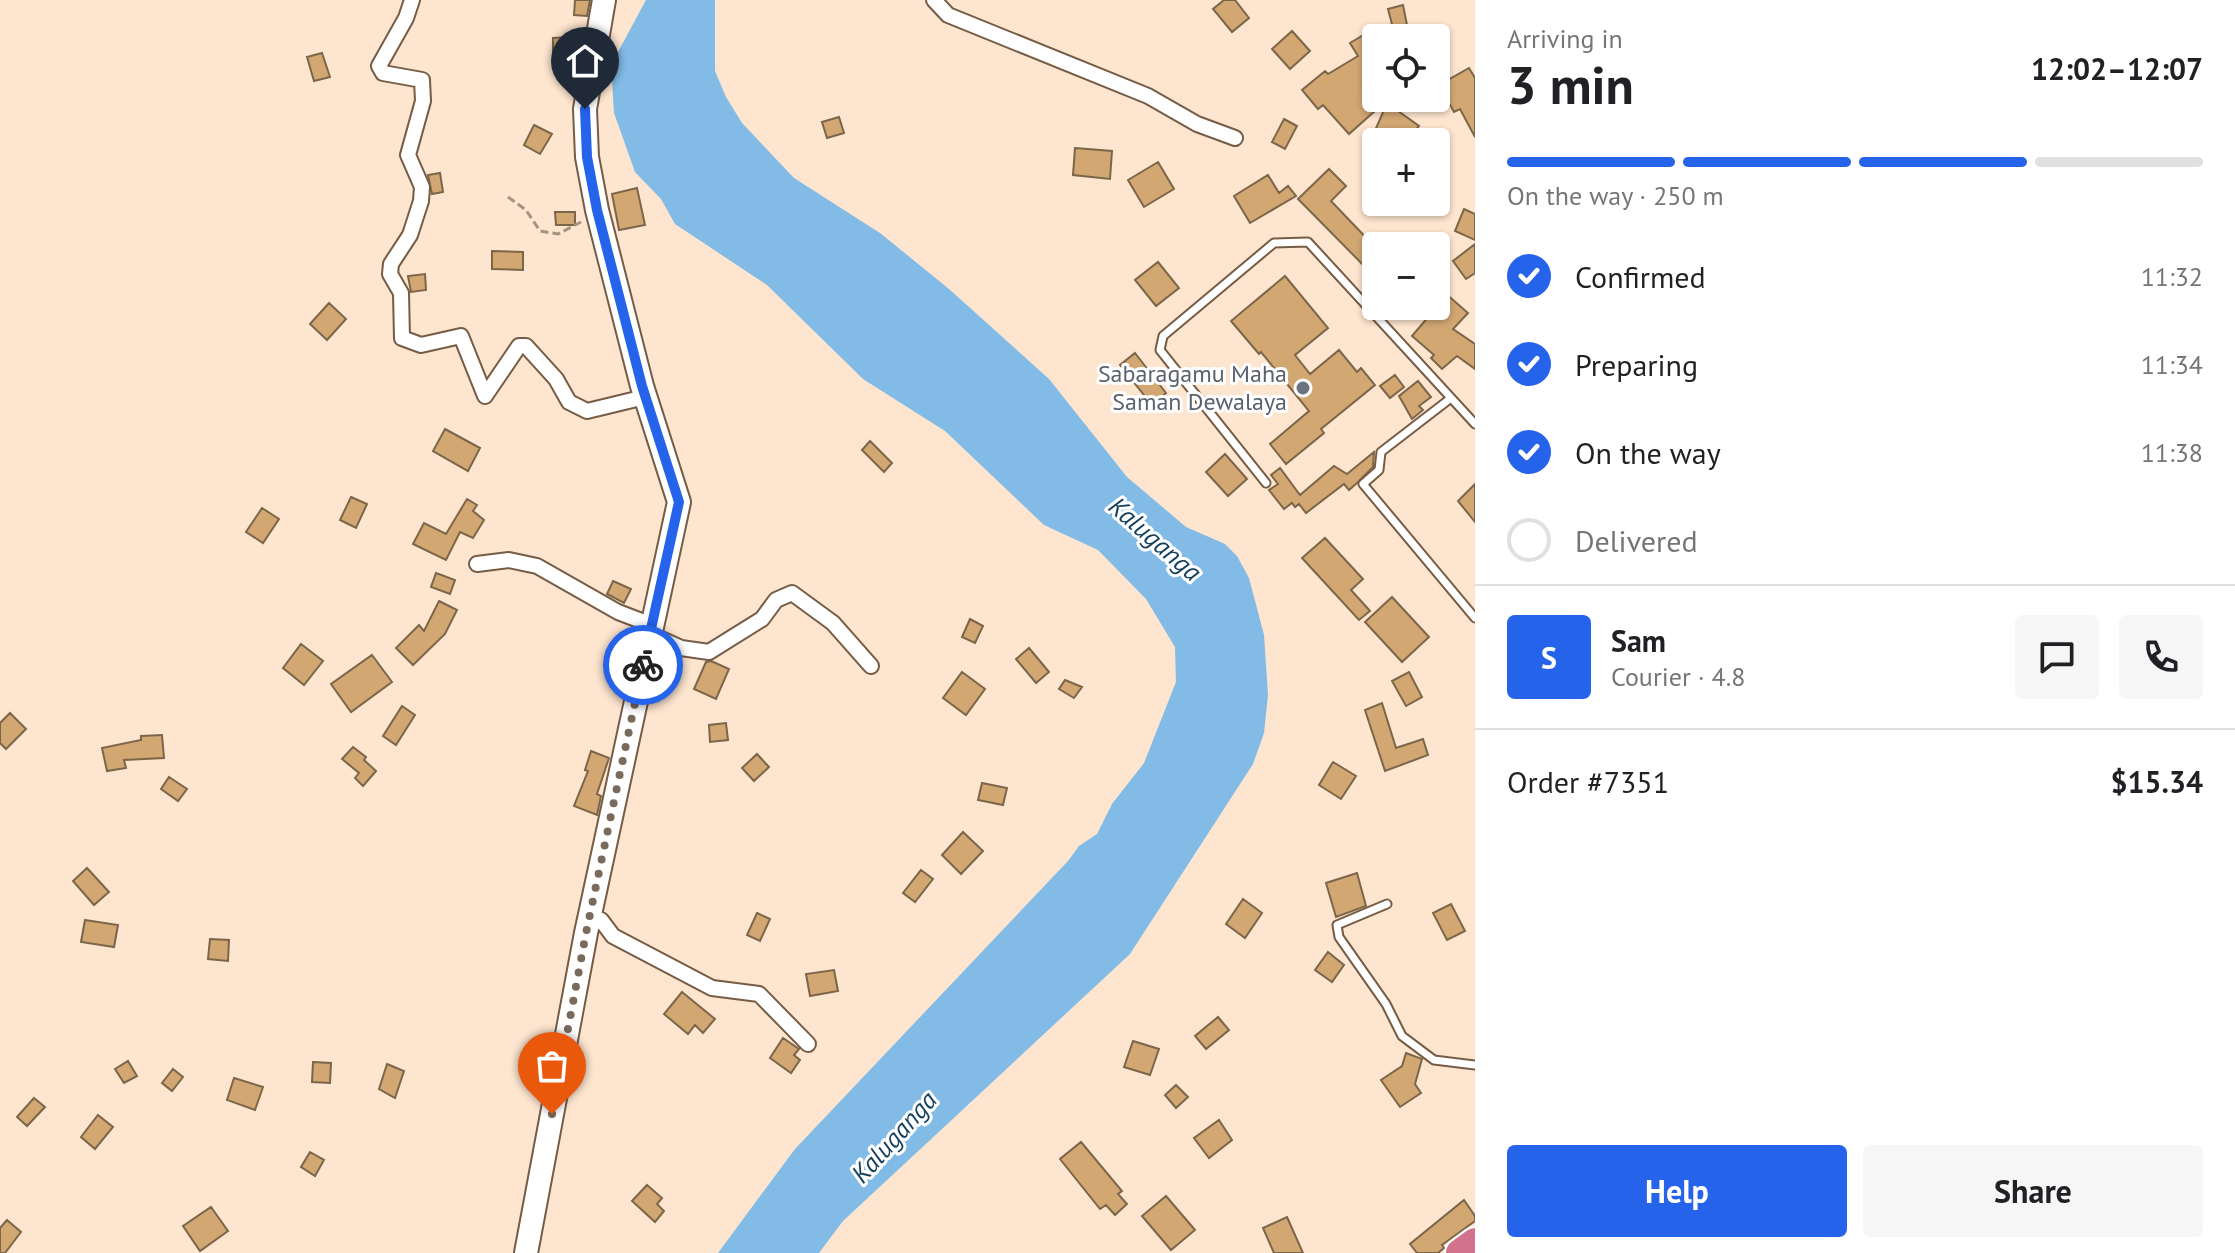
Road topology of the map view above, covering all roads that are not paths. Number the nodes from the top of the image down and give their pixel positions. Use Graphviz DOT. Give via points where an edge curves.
graph roads {
  1 [pos="412,0"];
  2 [pos="604,0"];
  3 [pos="934,0"];
  4 [pos="1235,138"];
  5 [pos="645,397"];
  6 [pos="1451,398"];
  7 [pos="1475,424"];
  8 [pos="1266,483"];
  9 [pos="477,564"];
  10 [pos="1475,618"];
  11 [pos="651,630"];
  12 [pos="871,666"];
  13 [pos="1387,904"];
  14 [pos="587,927"];
  15 [pos="808,1044"];
  16 [pos="1475,1065"];
  17 [pos="1475,1242"];
  18 [pos="526,1253"];
  19 [pos="1460,1253"];
  1 -- 5 [label="street" via="379,66 383,73 422,80 423,101 408,155 422,187 421,201 390,274 401,293 402,338 421,345 461,336 485,396 519,346 526,346 569,402 587,411"];
  2 -- 5 [label="street" via="585,109 587,157"];
  3 -- 4 [label="street" via="948,15 1148,96"];
  5 -- 11 [label="street" via="679,502"];
  6 -- 7 [label="lane"];
  6 -- 8 [label="lane" via="1308,242 1274,243 1163,336 1160,350"];
  6 -- 10 [label="lane" via="1381,452 1379,470 1363,484"];
  9 -- 11 [label="street" via="509,560 537,566"];
  11 -- 12 [label="street" via="681,648 709,652 792,593 833,623"];
  11 -- 14 [label="street"];
  13 -- 16 [label="lane" via="1337,925 1339,937 1402,1036 1434,1060"];
  14 -- 15 [label="street" via="601,920 613,936 712,988 759,994"];
  14 -- 18 [label="street"];
  17 -- 19 [label="highway"];
}
